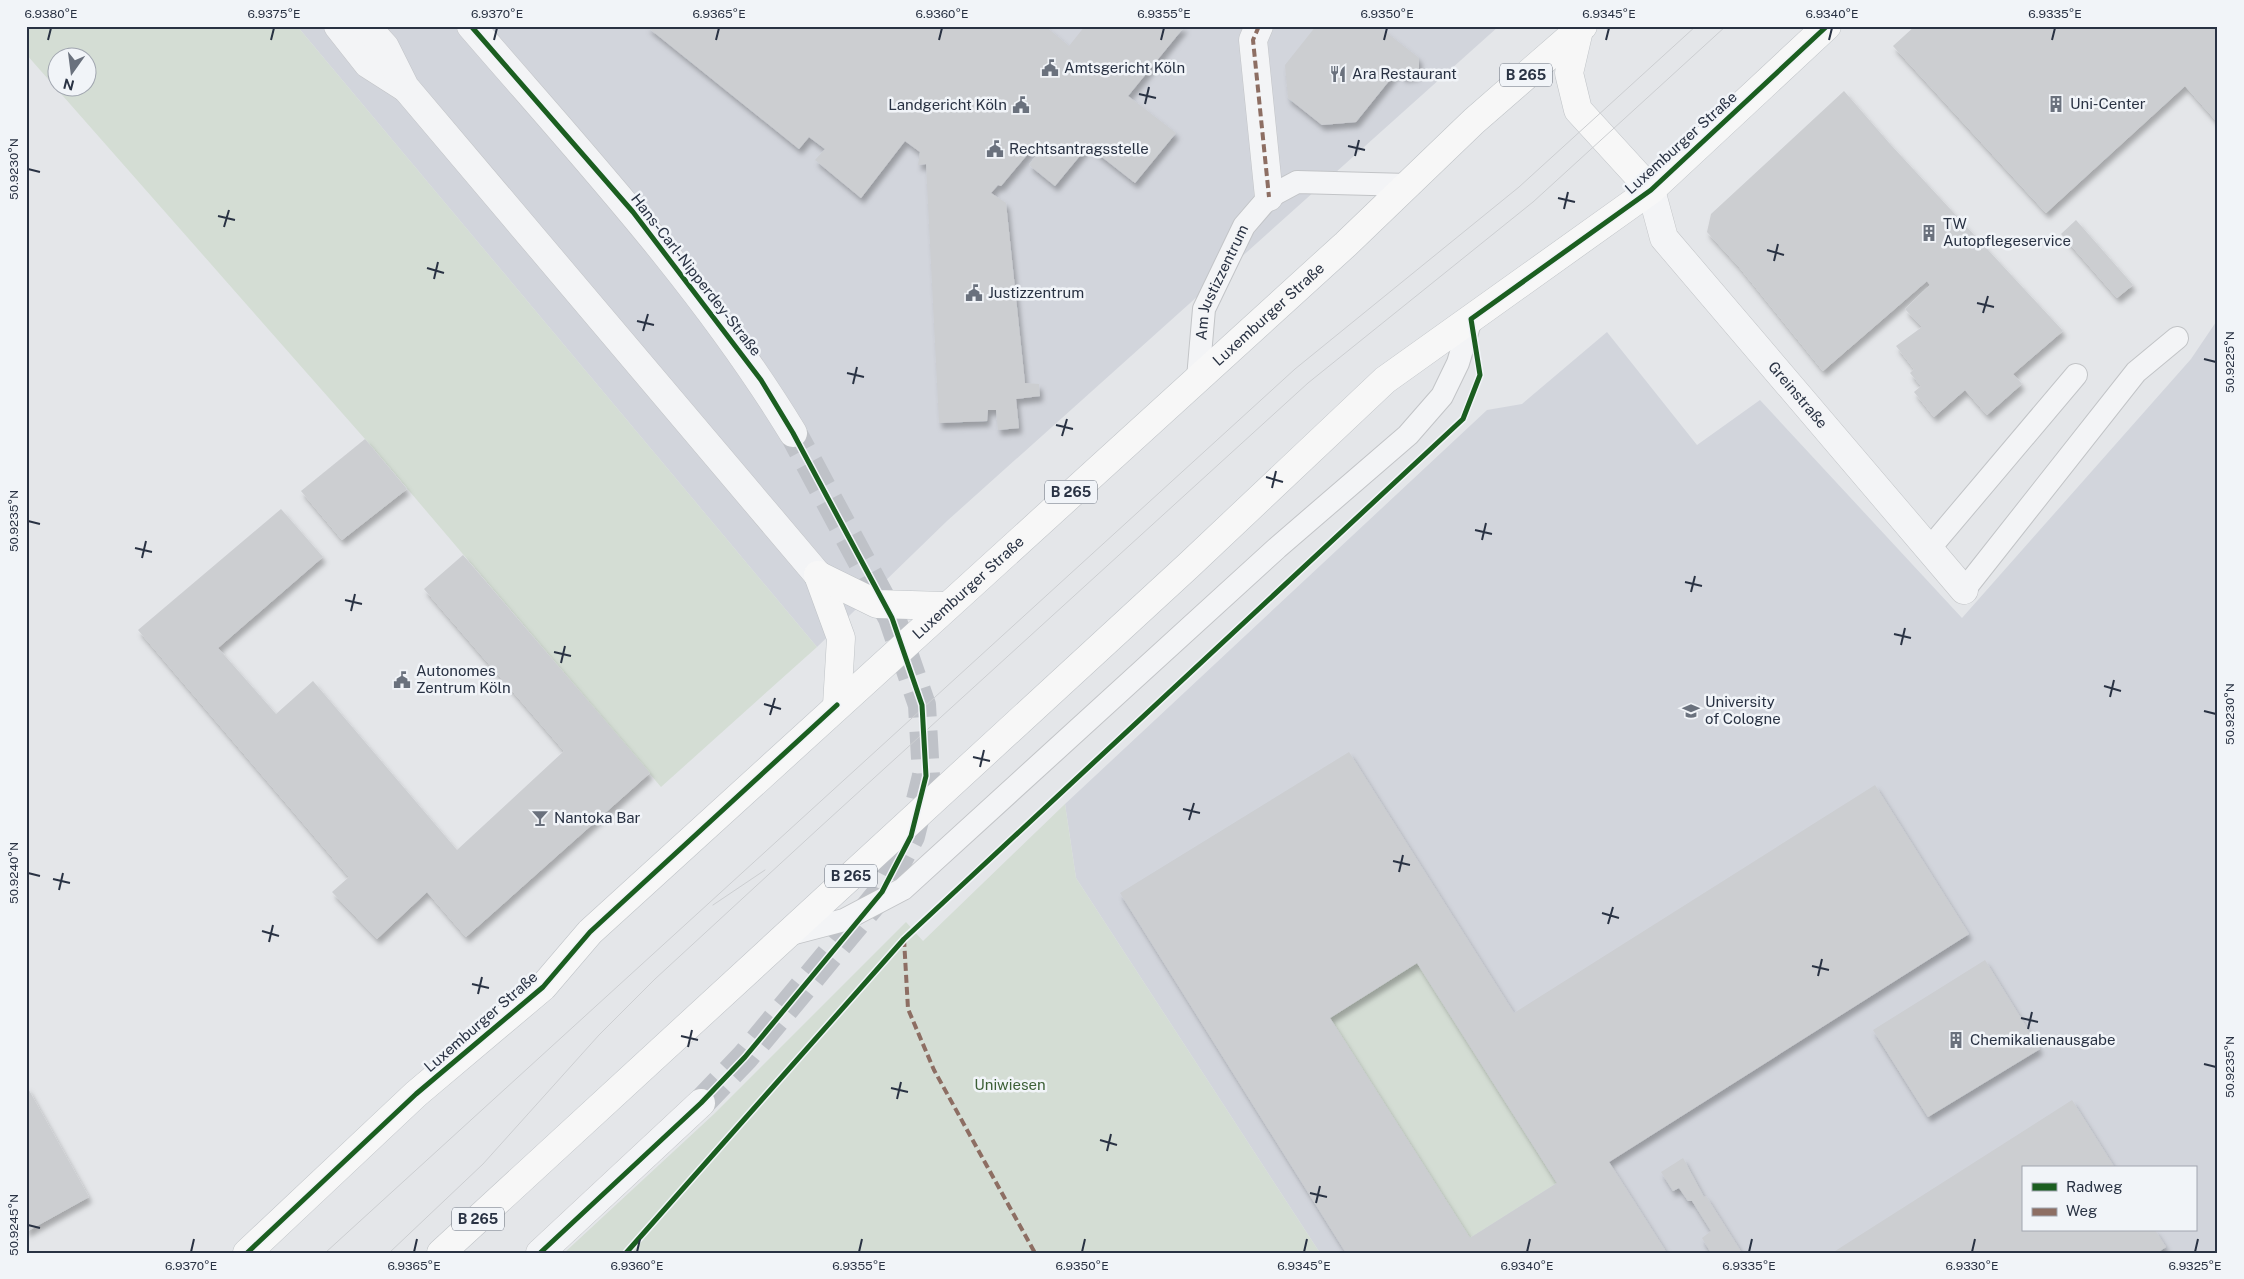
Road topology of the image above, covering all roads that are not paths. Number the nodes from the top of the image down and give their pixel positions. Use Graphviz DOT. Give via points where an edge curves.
graph roads {
  1 [pos="338,26"];
  2 [pos="366,26"];
  3 [pos="471,26"];
  4 [pos="1259,26"];
  5 [pos="1827,26"];
  6 [pos="1581,28"];
  7 [pos="405,88"];
  8 [pos="1408,185"];
  9 [pos="1651,190"];
  10 [pos="1269,196"];
  11 [pos="1471,320"];
  12 [pos="2177,338"];
  13 [pos="2076,375"];
  14 [pos="1198,378"];
  15 [pos="793,434"];
  16 [pos="1929,549"];
  17 [pos="818,575"];
  18 [pos="1964,590"];
  19 [pos="945,606"];
  20 [pos="837,705"];
  21 [pos="787,935"];
  22 [pos="701,1103"];
  23 [pos="246,1253"];
  24 [pos="441,1253"];
  25 [pos="540,1253"];
  1 -- 7 [label="street" via="368,64"];
  2 -- 7 [label="street" via="385,47"];
  3 -- 15 [label="street, Hans-Carl-Nipperdey-Straße" via="632,212 761,380"];
  4 -- 10 [label="street" via="1252,40"];
  5 -- 9 [label="main road, Luxemburger Straße / B 265"];
  6 -- 8 [label="main road, Luxemburger Straße / B 265" via="1474,121"];
  6 -- 9 [label="main road, B 265" via="1569,73 1578,110"];
  7 -- 17 [label="street"];
  8 -- 10 [label="lane, Am Justizzentrum" via="1298,182"];
  8 -- 14 [label="main road, Luxemburger Straße / B 265"];
  9 -- 11 [label="main road, Luxemburger Straße / B 265"];
  9 -- 16 [label="street, Greinstraße" via="1664,238"];
  10 -- 14 [label="lane, Am Justizzentrum" via="1244,226 1204,308"];
  11 -- 21 [label="main road, Luxemburger Straße / B 265" via="1385,380 1181,573"];
  11 -- 21 [label="lane, Luxemburger Straße" via="1458,364 1442,396 1408,435 1276,548 903,889 844,920"];
  12 -- 18 [label="lane" via="2136,372"];
  13 -- 16 [label="lane"];
  14 -- 19 [label="main road, Luxemburger Straße / B 265"];
  16 -- 18 [label="street, Greinstraße"];
  17 -- 19 [label="main road" via="877,604"];
  17 -- 20 [label="main road" via="841,638"];
  19 -- 20 [label="main road, Luxemburger Straße / B 265"];
  20 -- 23 [label="main road, Luxemburger Straße / B 265" via="590,932 543,987 416,1094"];
  21 -- 24 [label="main road, Luxemburger Straße / B 265"];
  22 -- 25 [label="street"];
}
